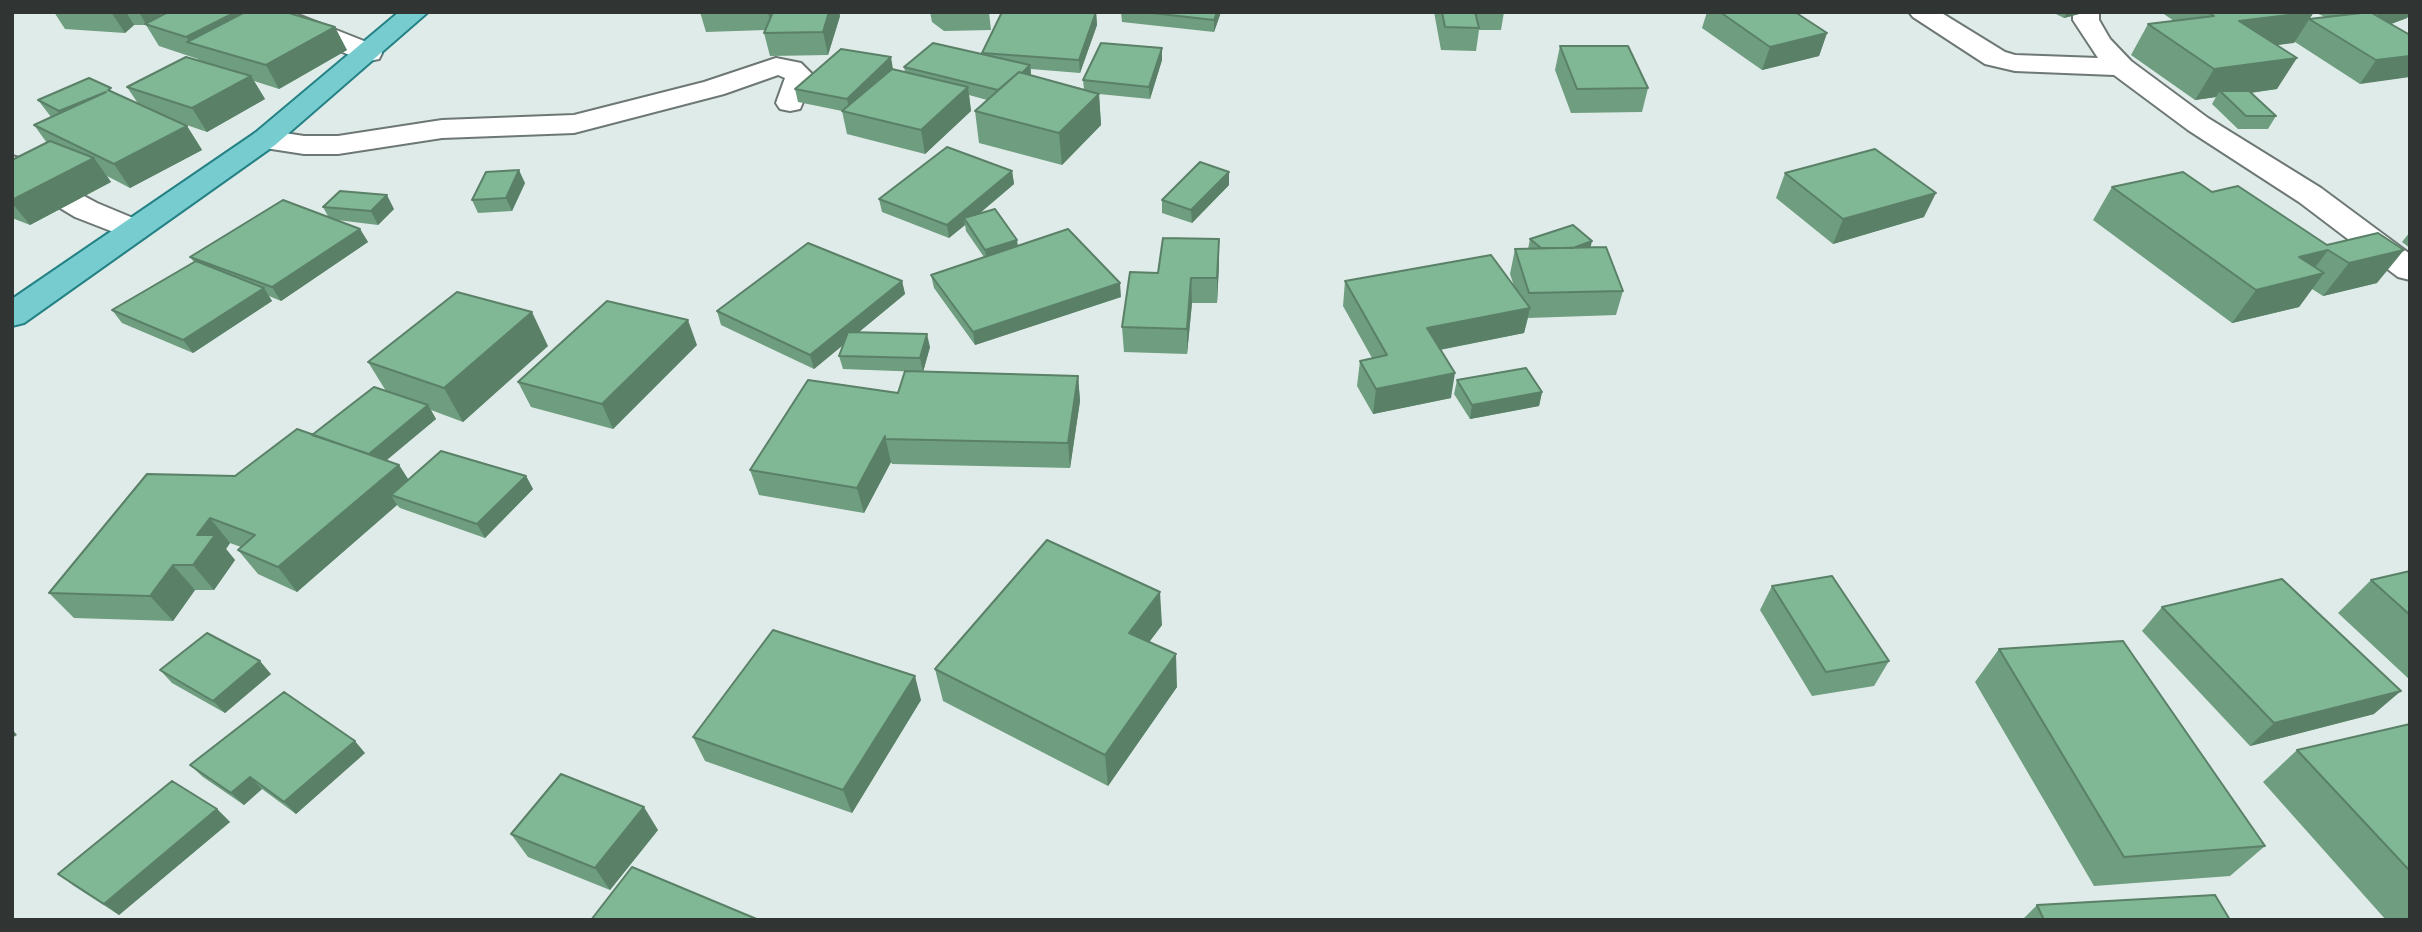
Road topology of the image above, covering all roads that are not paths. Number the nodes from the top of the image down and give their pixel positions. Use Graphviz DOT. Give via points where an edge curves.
graph roads {
  1 [pos="268,12"];
  2 [pos="415,12"];
  3 [pos="1922,12"];
  4 [pos="2086,12"];
  5 [pos="369,52"];
  6 [pos="2121,68"];
  7 [pos="790,103"];
  8 [pos="265,139"];
  9 [pos="12,165"];
  10 [pos="134,230"];
  11 [pos="2410,270"];
  12 [pos="12,315"];
  1 -- 5 [label="street"];
  2 -- 5 [label="main road"];
  3 -- 6 [label="street" via="1995,58"];
  4 -- 6 [label="street" via="2099,43"];
  5 -- 8 [label="main road"];
  6 -- 11 [label="street" via="2198,124 2310,195"];
  7 -- 8 [label="street" via="800,76 776,66 714,88 574,124 442,129 338,145"];
  8 -- 10 [label="main road"];
  9 -- 10 [label="street" via="86,209"];
  10 -- 12 [label="main road"];
}
